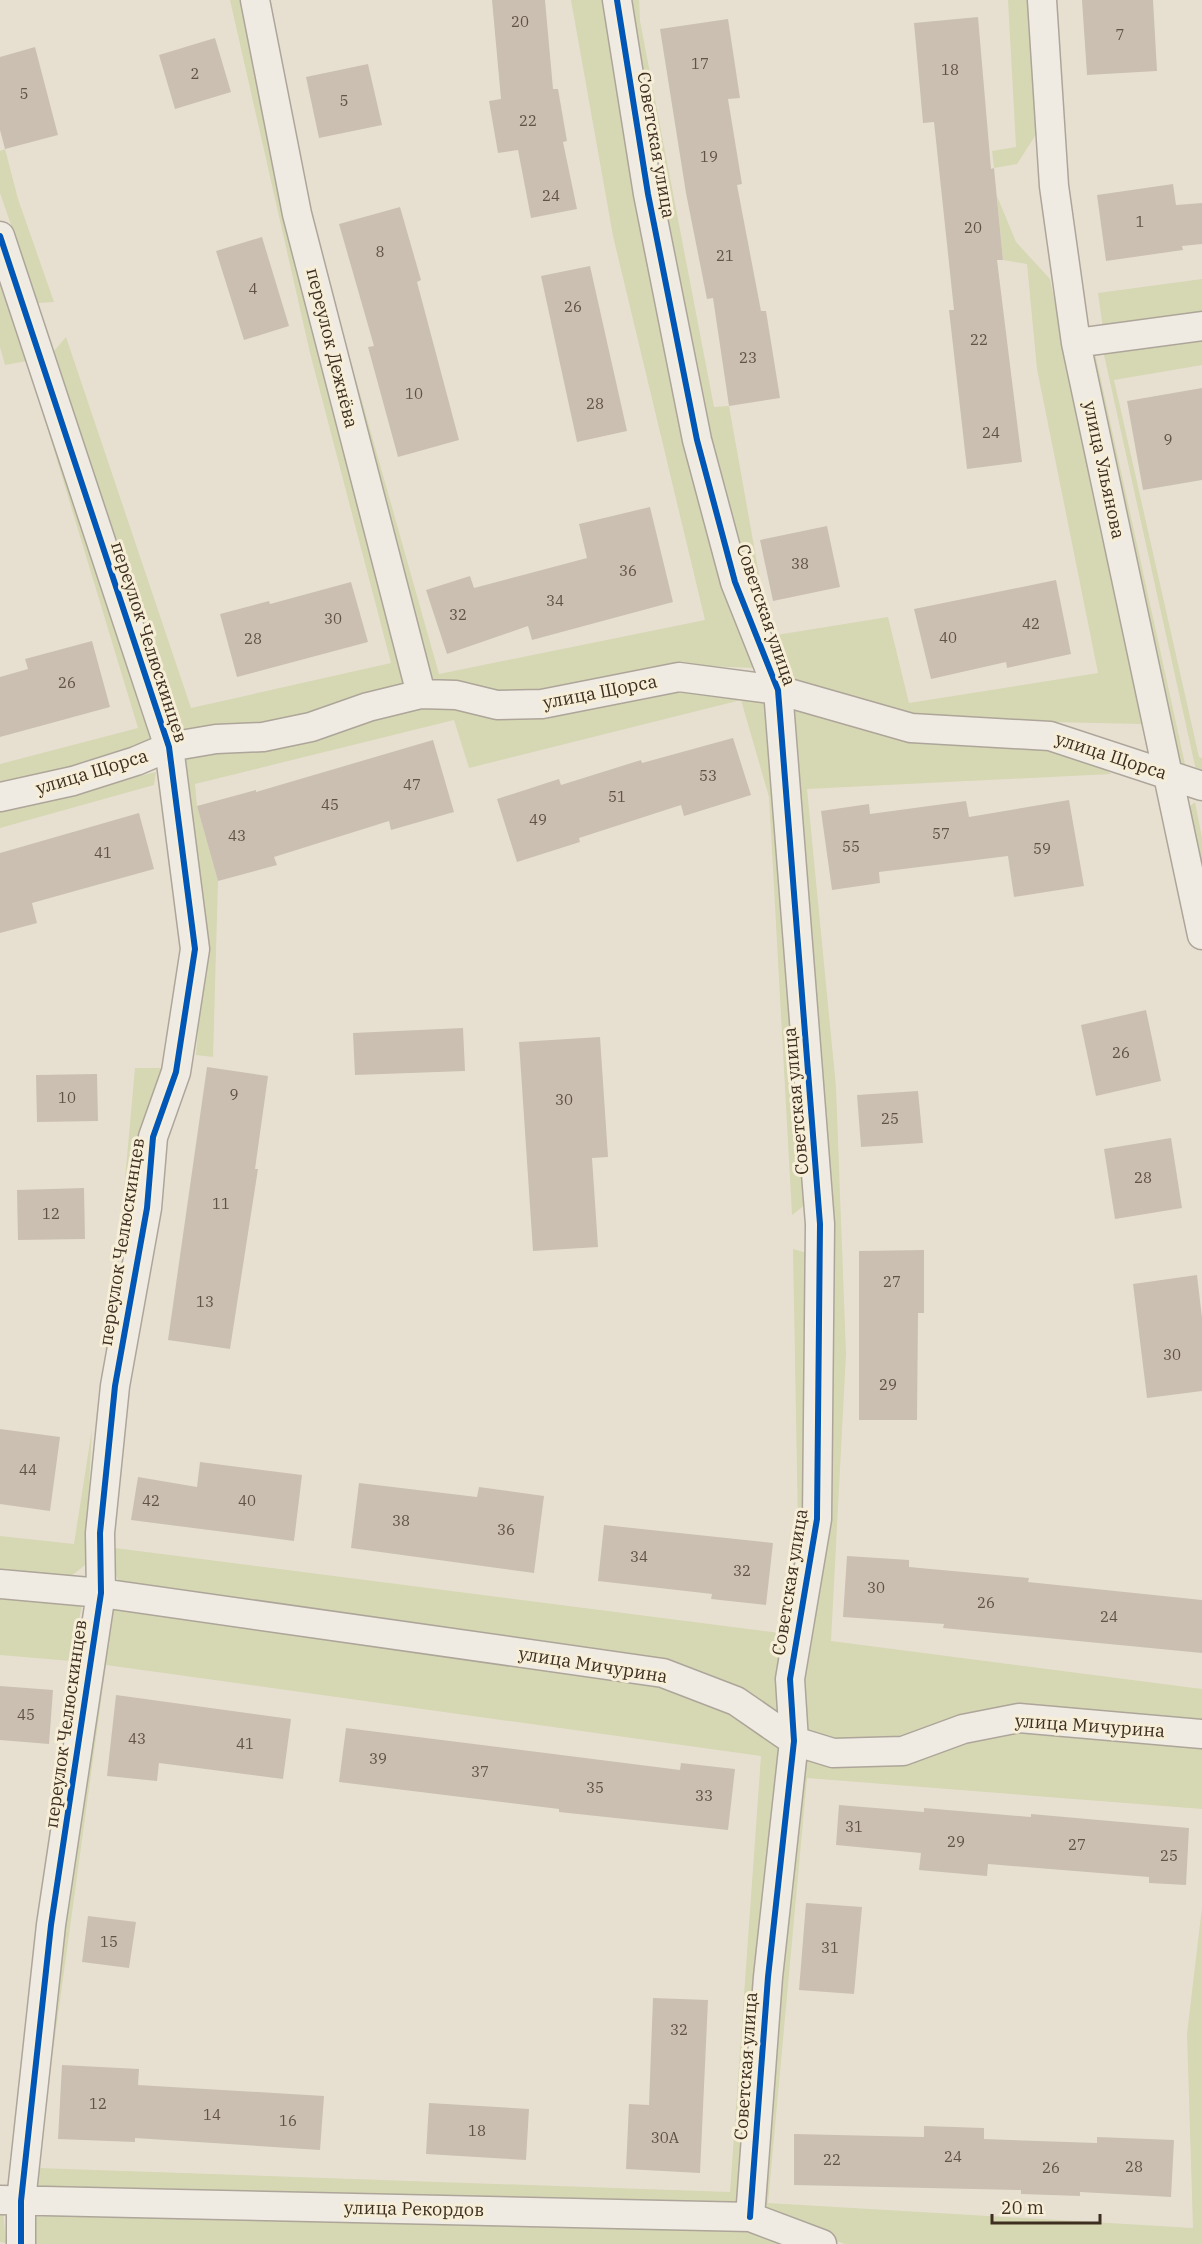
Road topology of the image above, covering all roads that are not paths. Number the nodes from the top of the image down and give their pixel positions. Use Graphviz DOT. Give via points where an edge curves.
graph roads {
  1 [pos="255,0"];
  2 [pos="617,0"];
  3 [pos="1042,0"];
  4 [pos="0,236"];
  5 [pos="1202,326"];
  6 [pos="1076,343"];
  7 [pos="778,690"];
  8 [pos="421,694"];
  9 [pos="169,747"];
  10 [pos="1169,774"];
  11 [pos="1202,786"];
  12 [pos="0,797"];
  13 [pos="1202,935"];
  14 [pos="0,1584"];
  15 [pos="101,1593"];
  16 [pos="1202,1734"];
  17 [pos="794,1741"];
  18 [pos="10,2200"];
  19 [pos="750,2217"];
  20 [pos="814,2242"];
  21 [pos="21,2244"];
  1 -- 8 [label="street, переулок Дежнёва" via="297,214"];
  2 -- 7 [label="street, Советская улица" via="648,194 697,440 735,582"];
  3 -- 6 [label="street, улица Ульянова" via="1054,186"];
  4 -- 9 [label="street, переулок Челюскинцев"];
  5 -- 6 [label="street"];
  6 -- 10 [label="street, улица Ульянова"];
  7 -- 8 [label="street, улица Щорса" via="678,677 542,704 497,705 456,695"];
  7 -- 10 [label="street, улица Щорса" via="911,728 1050,736"];
  7 -- 17 [label="street, Советская улица" via="820,1224 817,1519 790,1679"];
  8 -- 9 [label="street, улица Щорса" via="311,727 263,737"];
  9 -- 12 [label="street, улица Щорса" via="73,781"];
  9 -- 15 [label="street, переулок Челюскинцев" via="195,949 176,1072 153,1137 147,1208 115,1386 100,1533"];
  10 -- 11 [label="street, улица Щорса"];
  10 -- 13 [label="street, улица Ульянова"];
  14 -- 15 [label="street, улица Мичурина"];
  15 -- 17 [label="street, улица Мичурина" via="663,1674 736,1701"];
  15 -- 18 [label="street, переулок Челюскинцев"];
  16 -- 17 [label="street, улица Мичурина" via="1019,1718 963,1729 903,1751 833,1753"];
  17 -- 19 [label="street, Советская улица" via="768,1977"];
  18 -- 19 [label="street, улица Рекордов"];
  18 -- 21 [label="street, переулок Челюскинцев"];
  19 -- 20 [label="street, улица Рекордов"];
}
